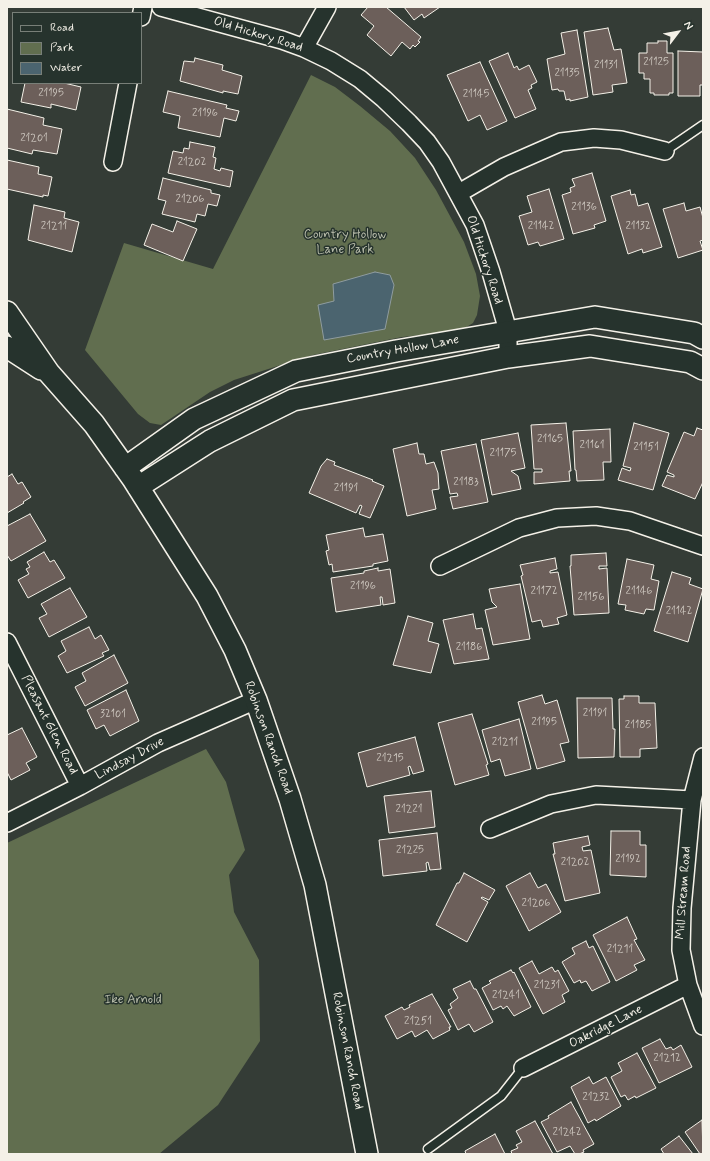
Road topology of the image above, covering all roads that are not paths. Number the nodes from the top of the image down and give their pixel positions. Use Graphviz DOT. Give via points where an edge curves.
graph roads {
  1 [pos="161,7"];
  2 [pos="327,7"];
  3 [pos="304,48"];
  4 [pos="128,84"];
  5 [pos="703,125"];
  6 [pos="665,151"];
  7 [pos="113,162"];
  8 [pos="459,193"];
  9 [pos="7,312"];
  10 [pos="508,331"];
  11 [pos="703,338"];
  12 [pos="7,346"];
  13 [pos="508,357"];
  14 [pos="703,369"];
  15 [pos="49,373"];
  16 [pos="125,468"];
  17 [pos="138,487"];
  18 [pos="703,546"];
  19 [pos="440,566"];
  20 [pos="7,642"];
  21 [pos="256,700"];
  22 [pos="703,757"];
  23 [pos="80,786"];
  24 [pos="692,800"];
  25 [pos="7,823"];
  26 [pos="490,829"];
  27 [pos="688,985"];
  28 [pos="703,1026"];
  29 [pos="523,1068"];
  30 [pos="428,1149"];
  31 [pos="367,1154"];
  1 -- 3 [label="street, Old Hickory Road"];
  2 -- 3 [label="street"];
  3 -- 8 [label="street, Old Hickory Road" via="332,61 384,99 426,142"];
  4 -- 7 [label="street"];
  5 -- 6 [label="lane"];
  6 -- 8 [label="street" via="621,140 594,138 561,142 504,167"];
  8 -- 10 [label="street, Old Hickory Road" via="475,225"];
  9 -- 15 [label="street, Robinson Ranch Road"];
  10 -- 11 [label="street, Country Hollow Lane" via="595,317 694,333"];
  10 -- 13 [label="street, Old Hickory Road"];
  10 -- 16 [label="street, Country Hollow Lane" via="296,371 194,420"];
  12 -- 15 [label="street, Robinson Ranch Road"];
  13 -- 14 [label="street" via="590,346 690,362"];
  13 -- 17 [label="street" via="293,400 210,441"];
  15 -- 16 [label="street, Robinson Ranch Road" via="94,424"];
  16 -- 17 [label="street, Robinson Ranch Road"];
  17 -- 21 [label="street, Robinson Ranch Road" via="206,596"];
  18 -- 19 [label="street" via="630,521 596,516 557,518 519,528"];
  20 -- 23 [label="street, Pleasant Glen Road"];
  21 -- 23 [label="street, Lindsay Drive" via="158,743"];
  21 -- 31 [label="street, Robinson Ranch Road" via="290,798 315,885"];
  22 -- 24 [label="street, Mill Stream Road"];
  23 -- 25 [label="street, Lindsay Drive"];
  24 -- 26 [label="street" via="596,795 551,804"];
  24 -- 27 [label="street, Mill Stream Road" via="681,943"];
  27 -- 28 [label="street, Mill Stream Road"];
  27 -- 29 [label="street, Oakridge Lane"];
  29 -- 30 [label="lane" via="501,1096"];
}
